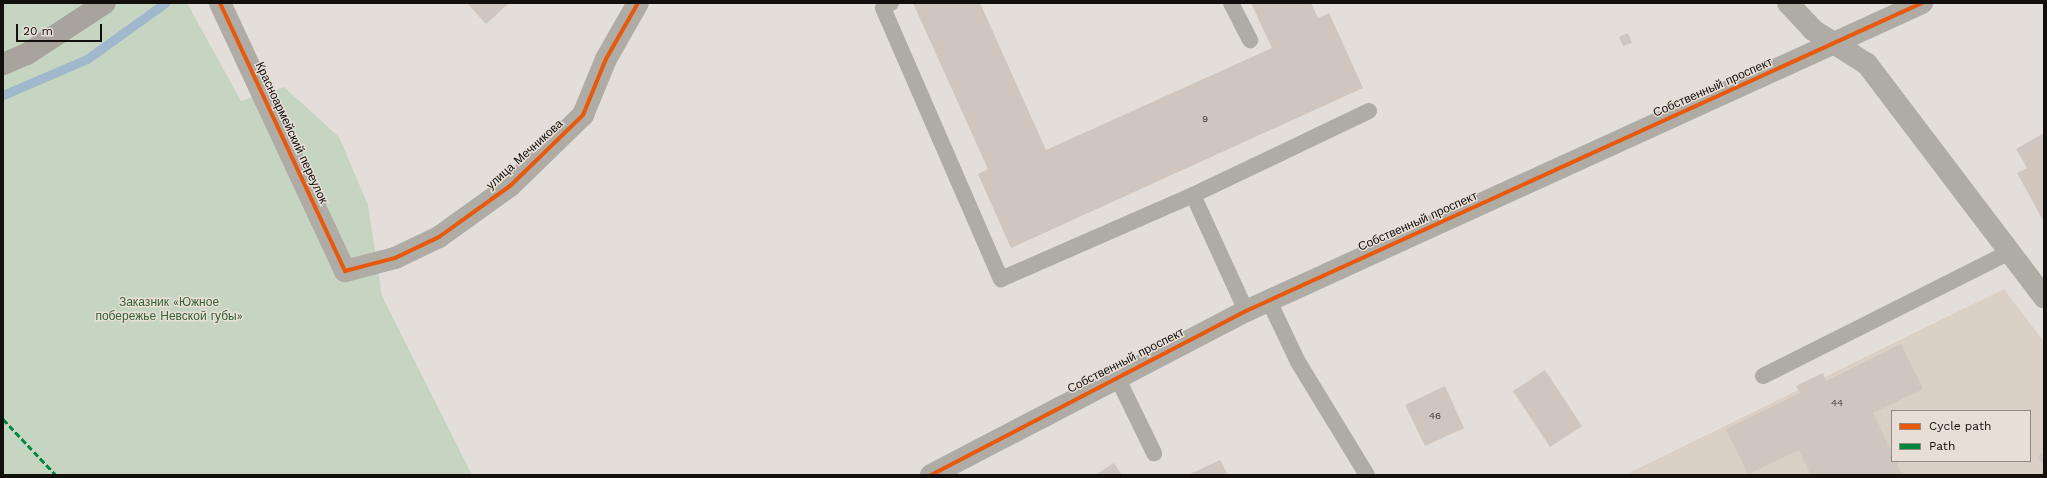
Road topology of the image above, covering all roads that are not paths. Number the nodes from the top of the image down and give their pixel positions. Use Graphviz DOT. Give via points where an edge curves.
graph roads {
  1 [pos="104,3"];
  2 [pos="220,3"];
  3 [pos="638,3"];
  4 [pos="891,3"];
  5 [pos="1231,3"];
  6 [pos="1788,3"];
  7 [pos="1922,3"];
  8 [pos="1250,40"];
  9 [pos="1834,44"];
  10 [pos="3,64"];
  11 [pos="1369,111"];
  12 [pos="1193,195"];
  13 [pos="2010,252"];
  14 [pos="345,271"];
  15 [pos="2044,297"];
  16 [pos="1269,301"];
  17 [pos="1246,311"];
  18 [pos="1763,376"];
  19 [pos="1118,377"];
  20 [pos="1154,453"];
  21 [pos="931,475"];
  22 [pos="1368,475"];
  1 -- 10 [label="main road" via="27,54"];
  2 -- 14 [label="street, Красноармейский переулок"];
  3 -- 14 [label="street, улица Мечникова" via="606,59 583,115 510,186 439,237 395,258"];
  4 -- 12 [label="lane" via="883,8 1002,279"];
  5 -- 8 [label="lane"];
  6 -- 9 [label="street" via="1813,30"];
  7 -- 9 [label="street, Собственный проспект"];
  9 -- 13 [label="street" via="1866,64"];
  9 -- 16 [label="street, Собственный проспект"];
  11 -- 12 [label="lane"];
  12 -- 17 [label="lane"];
  13 -- 15 [label="street"];
  13 -- 18 [label="lane"];
  16 -- 17 [label="street, Собственный проспект"];
  16 -- 22 [label="lane" via="1298,362"];
  17 -- 19 [label="street, Собственный проспект"];
  19 -- 20 [label="lane"];
  19 -- 21 [label="street, Собственный проспект"];
}
